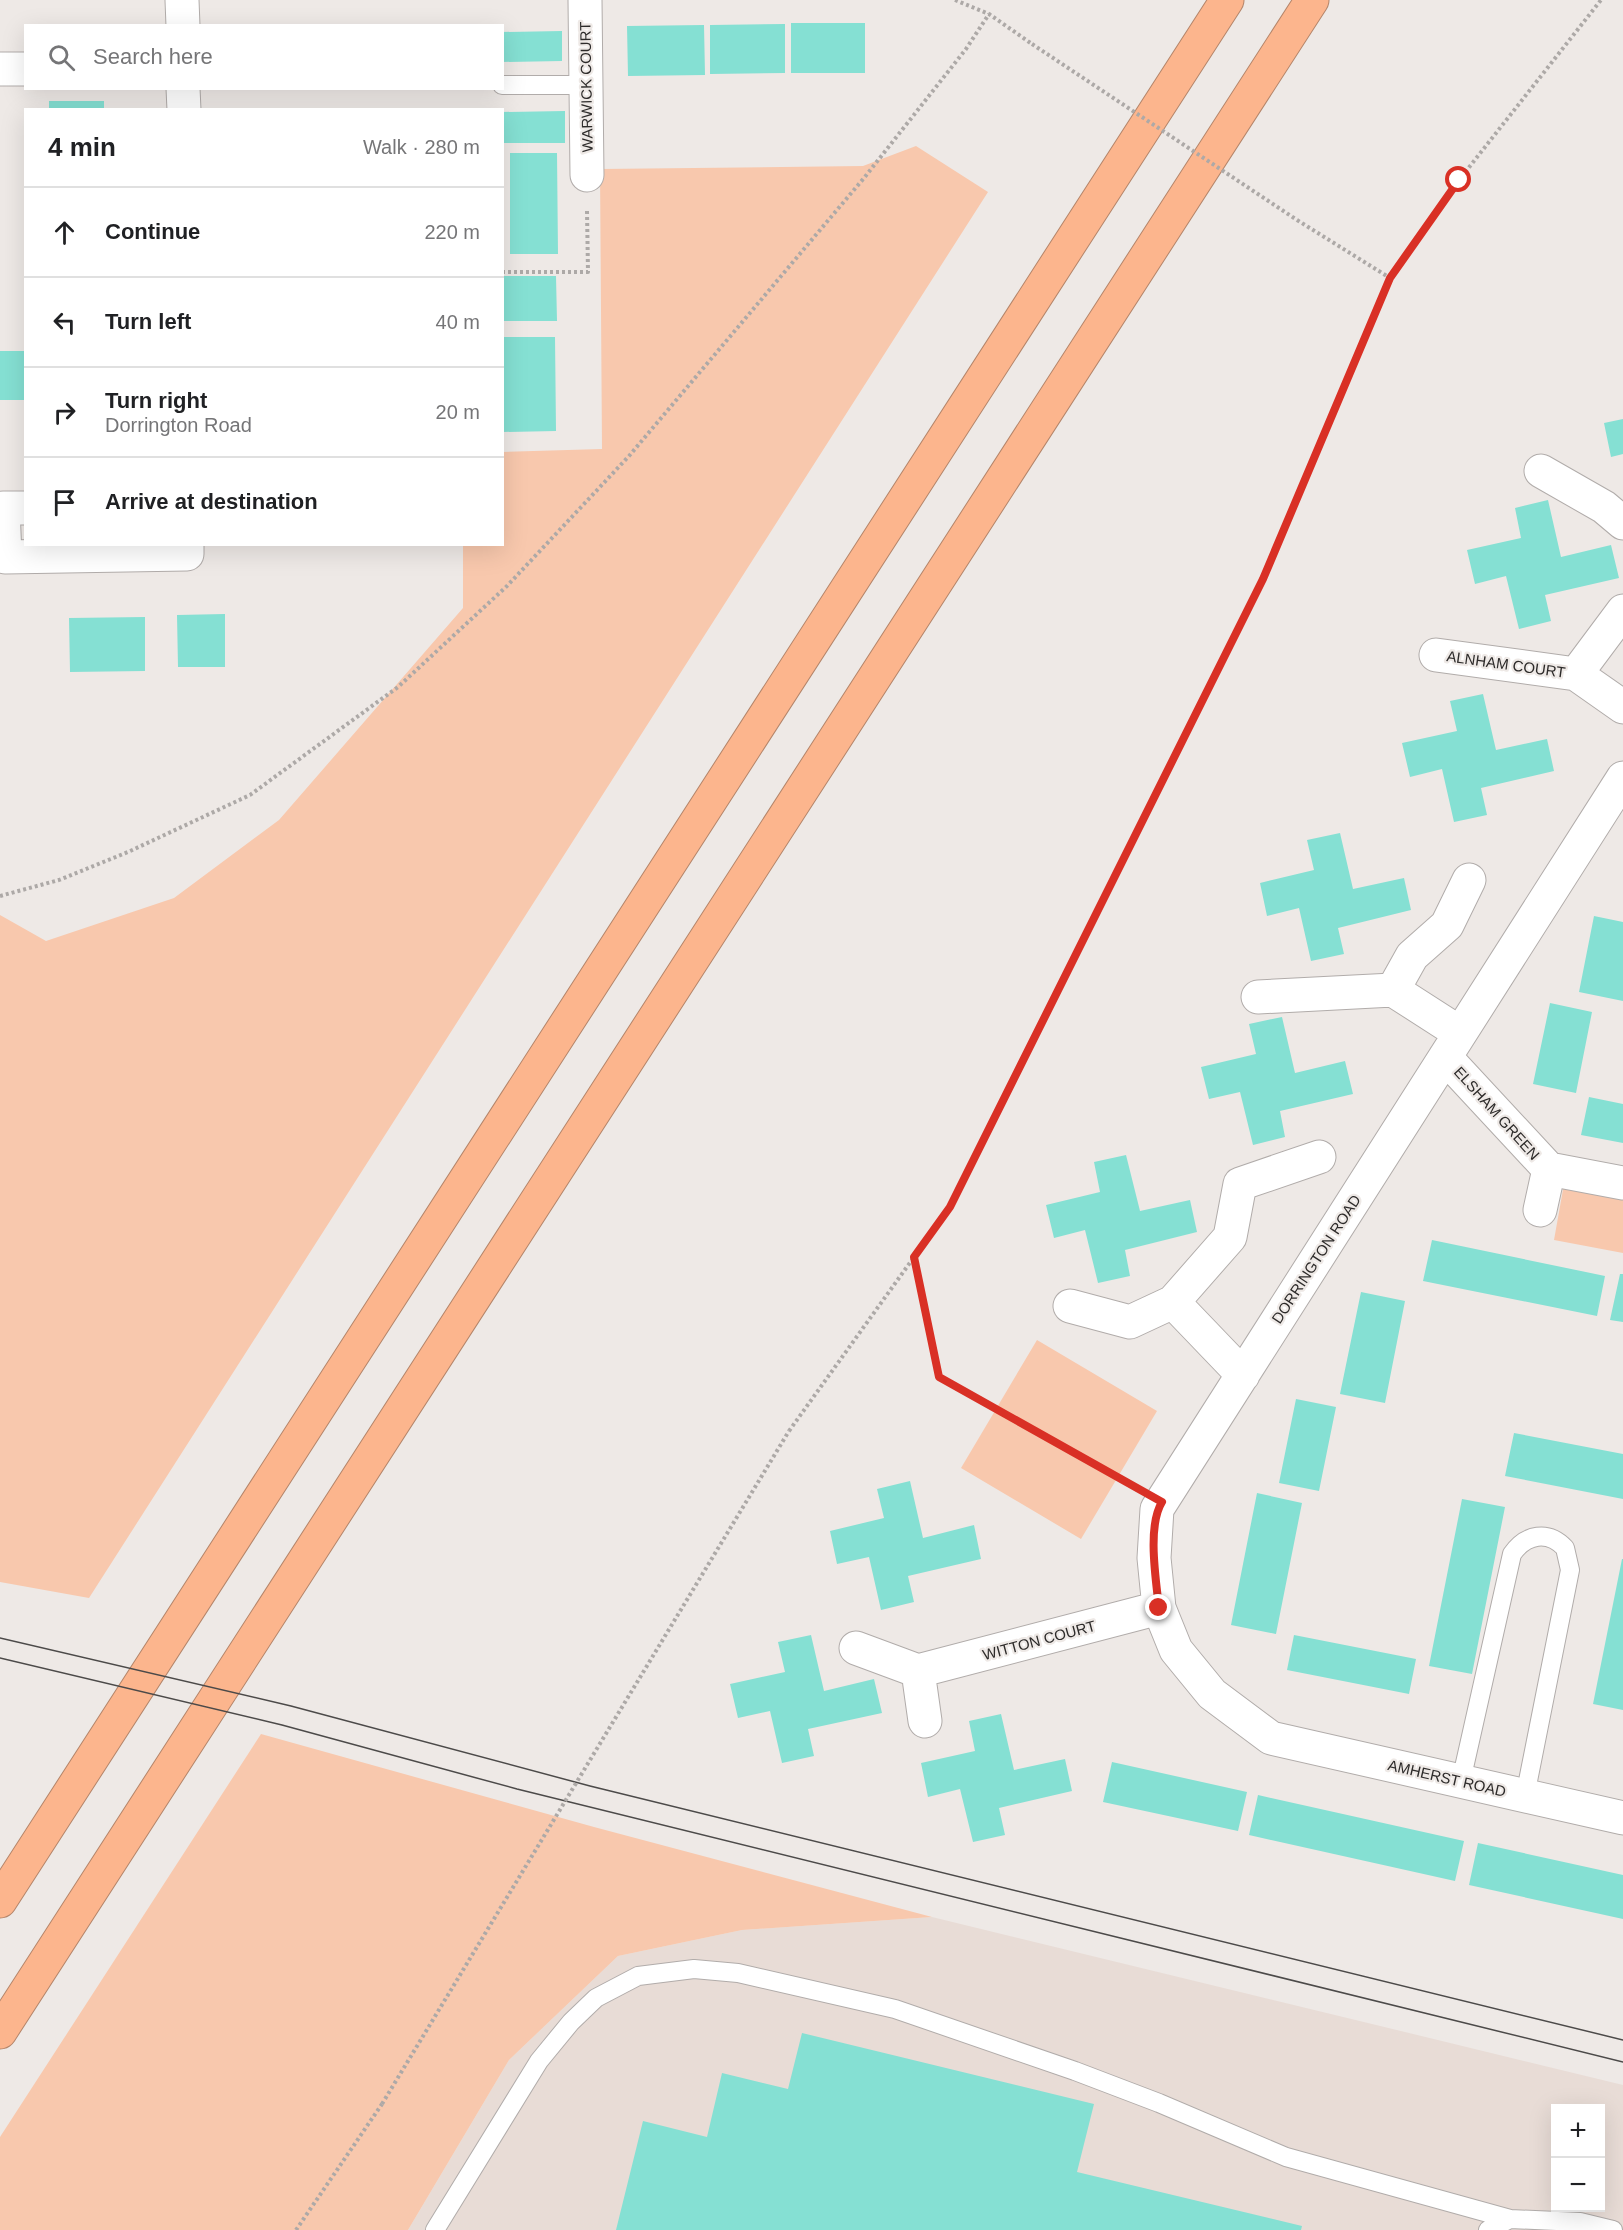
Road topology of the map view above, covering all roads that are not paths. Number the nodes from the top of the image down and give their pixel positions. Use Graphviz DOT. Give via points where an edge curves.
graph roads {
  1 [pos="182,0"];
  2 [pos="585,0"];
  3 [pos="1227,0"];
  4 [pos="1312,0"];
  5 [pos="183,24"];
  6 [pos="0,69"];
  7 [pos="24,69"];
  8 [pos="504,85"];
  9 [pos="586,85"];
  10 [pos="183,90"];
  11 [pos="184,108"];
  12 [pos="587,175"];
  13 [pos="1541,471"];
  14 [pos="24,508"];
  15 [pos="1623,523"];
  16 [pos="187,546"];
  17 [pos="2,557"];
  18 [pos="1623,611"];
  19 [pos="1436,654"];
  20 [pos="1576,674"];
  21 [pos="1623,707"];
  22 [pos="1623,778"];
  23 [pos="1469,880"];
  24 [pos="1393,990"];
  25 [pos="1258,997"];
  26 [pos="1453,1045"];
  27 [pos="1319,1157"];
  28 [pos="1549,1170"];
  29 [pos="1623,1183"];
  30 [pos="1540,1210"];
  31 [pos="1173,1302"];
  32 [pos="1070,1306"];
  33 [pos="1243,1375"];
  34 [pos="1159,1608"];
  35 [pos="855,1648"];
  36 [pos="918,1671"];
  37 [pos="925,1720"];
  38 [pos="1271,1738"];
  39 [pos="1461,1781"];
  40 [pos="1525,1796"];
  41 [pos="1623,1818"];
  42 [pos="0,1901"];
  43 [pos="0,2032"];
  44 [pos="1510,2219"];
  45 [pos="435,2230"];
  46 [pos="1488,2230"];
  47 [pos="1613,2230"];
  1 -- 5 [label="street"];
  2 -- 9 [label="street, WARWICK COURT"];
  3 -- 42 [label="highway"];
  4 -- 43 [label="highway"];
  6 -- 7 [label="street"];
  8 -- 9 [label="lane"];
  9 -- 12 [label="street, WARWICK COURT"];
  10 -- 11 [label="street"];
  13 -- 15 [label="street" via="1604,507"];
  14 -- 17 [label="street" via="3,508"];
  16 -- 17 [label="street" via="187,554"];
  18 -- 20 [label="street, ALNHAM COURT"];
  19 -- 20 [label="street, ALNHAM COURT"];
  20 -- 21 [label="street, ALNHAM COURT"];
  22 -- 26 [label="street, DORRINGTON ROAD"];
  23 -- 24 [label="street" via="1447,925 1412,956"];
  24 -- 25 [label="street"];
  24 -- 26 [label="street, ELSHAM GREEN"];
  26 -- 28 [label="street, ELSHAM GREEN"];
  26 -- 33 [label="street, DORRINGTON ROAD"];
  27 -- 31 [label="street" via="1240,1184 1230,1237"];
  28 -- 29 [label="street, ELSHAM GREEN"];
  28 -- 30 [label="street, ELSHAM GREEN"];
  31 -- 32 [label="street" via="1130,1322"];
  31 -- 33 [label="street"];
  33 -- 34 [label="street, DORRINGTON ROAD" via="1157,1509 1154,1558"];
  34 -- 36 [label="street, WITTON COURT"];
  34 -- 38 [label="street, DORRINGTON ROAD" via="1176,1650 1212,1694"];
  35 -- 36 [label="street"];
  36 -- 37 [label="street"];
  38 -- 39 [label="street, AMHERST ROAD"];
  39 -- 40 [label="street, AMHERST ROAD"];
  39 -- 40 [label="lane" via="1512,1554 1526,1538 1551,1538 1565,1548 1570,1570"];
  40 -- 41 [label="street, AMHERST ROAD"];
  44 -- 45 [label="lane" via="1286,2157 1075,2070 895,2009 738,1973 694,1969 638,1976 596,1998 571,2022 539,2061"];
  44 -- 46 [label="lane"];
  44 -- 47 [label="lane" via="1580,2222"];
}
